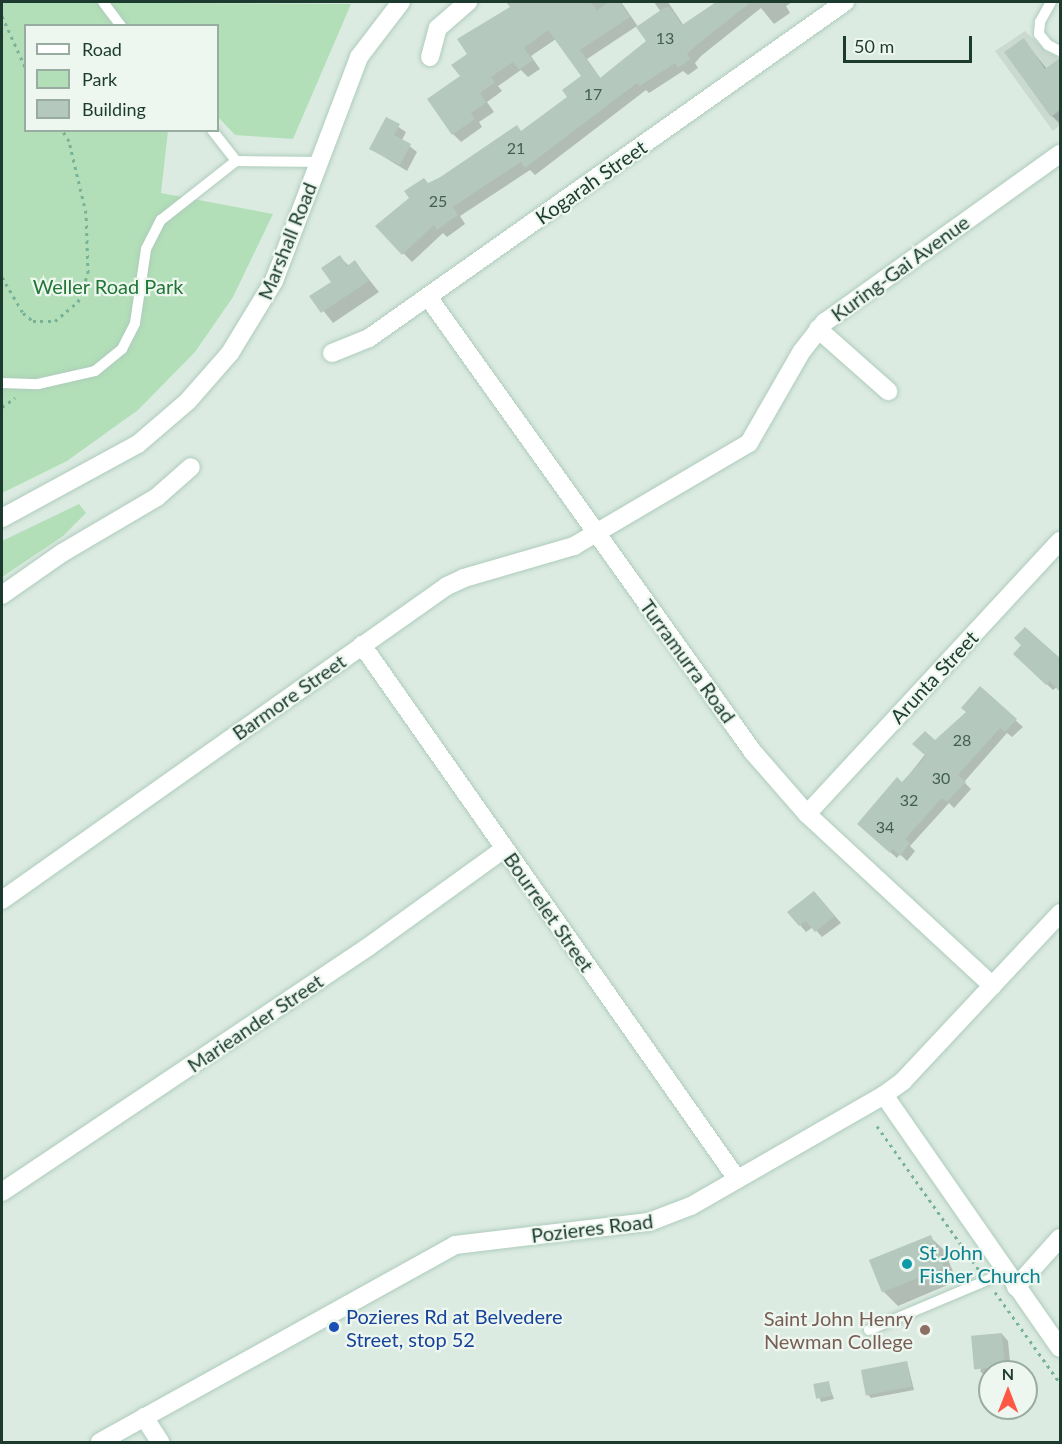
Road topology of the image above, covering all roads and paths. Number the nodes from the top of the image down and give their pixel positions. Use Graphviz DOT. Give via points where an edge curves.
graph roads {
  1 [pos="103,2"];
  2 [pos="401,2"];
  3 [pos="468,2"];
  4 [pos="845,2"];
  5 [pos="1051,2"];
  6 [pos="2,16"];
  7 [pos="120,24"];
  8 [pos="1060,51"];
  9 [pos="430,57"];
  10 [pos="24,65"];
  11 [pos="63,132"];
  12 [pos="214,132"];
  13 [pos="1060,154"];
  14 [pos="236,161"];
  15 [pos="318,162"];
  16 [pos="2,277"];
  17 [pos="428,297"];
  18 [pos="818,329"];
  19 [pos="332,353"];
  20 [pos="2,383"];
  21 [pos="888,391"];
  22 [pos="191,467"];
  23 [pos="2,518"];
  24 [pos="596,534"];
  25 [pos="1060,541"];
  26 [pos="2,595"];
  27 [pos="362,645"];
  28 [pos="807,814"];
  29 [pos="504,849"];
  30 [pos="2,900"];
  31 [pos="1060,913"];
  32 [pos="993,986"];
  33 [pos="884,1095"];
  34 [pos="877,1126"];
  35 [pos="737,1179"];
  36 [pos="2,1192"];
  37 [pos="1060,1238"];
  38 [pos="1011,1279"];
  39 [pos="987,1281"];
  40 [pos="869,1330"];
  41 [pos="1060,1348"];
  42 [pos="1060,1383"];
  43 [pos="144,1417"];
  44 [pos="100,1443"];
  45 [pos="160,1443"];
  1 -- 7 [label="lane"];
  2 -- 15 [label="street, Marshall Road" via="359,57"];
  3 -- 9 [label="street" via="438,28"];
  4 -- 17 [label="street, Kogarah Street"];
  5 -- 8 [label="lane" via="1040,22 1039,33 1045,43"];
  6 -- 10 [label="path"];
  11 -- 16 [label="path" via="69,141 86,213 88,273 78,302 56,321 33,321 23,313"];
  12 -- 14 [label="lane"];
  13 -- 18 [label="street, Kuring-Gai Avenue" via="848,303"];
  14 -- 15 [label="lane"];
  14 -- 20 [label="lane" via="162,220 146,249 135,323 122,350 95,371 38,384"];
  15 -- 23 [label="street, Marshall Road" via="264,302 202,387 126,452"];
  17 -- 19 [label="street, Kogarah Street" via="369,338"];
  17 -- 24 [label="street, Turramurra Road"];
  18 -- 21 [label="street"];
  18 -- 24 [label="street, Kuring-Gai Avenue" via="749,443"];
  22 -- 26 [label="street" via="157,497 62,553"];
  24 -- 27 [label="street, Barmore Street" via="567,550 457,581"];
  24 -- 28 [label="street, Turramurra Road" via="753,752"];
  25 -- 28 [label="street, Arunta Street"];
  27 -- 29 [label="street, Bourrelet Street"];
  27 -- 30 [label="street, Barmore Street"];
  28 -- 32 [label="street, Turramurra Road"];
  29 -- 35 [label="street, Bourrelet Street"];
  29 -- 36 [label="street, Marieander Street" via="359,953"];
  31 -- 32 [label="street, Pozieres Road"];
  32 -- 33 [label="street, Pozieres Road" via="915,1069"];
  33 -- 35 [label="street, Pozieres Road"];
  33 -- 38 [label="street"];
  34 -- 39 [label="path"];
  35 -- 43 [label="street, Pozieres Road" via="663,1219 455,1245"];
  37 -- 38 [label="street"];
  38 -- 39 [label="lane"];
  38 -- 41 [label="street"];
  39 -- 40 [label="lane"];
  39 -- 42 [label="path"];
  43 -- 44 [label="street, Pozieres Road"];
  43 -- 45 [label="street"];
}
